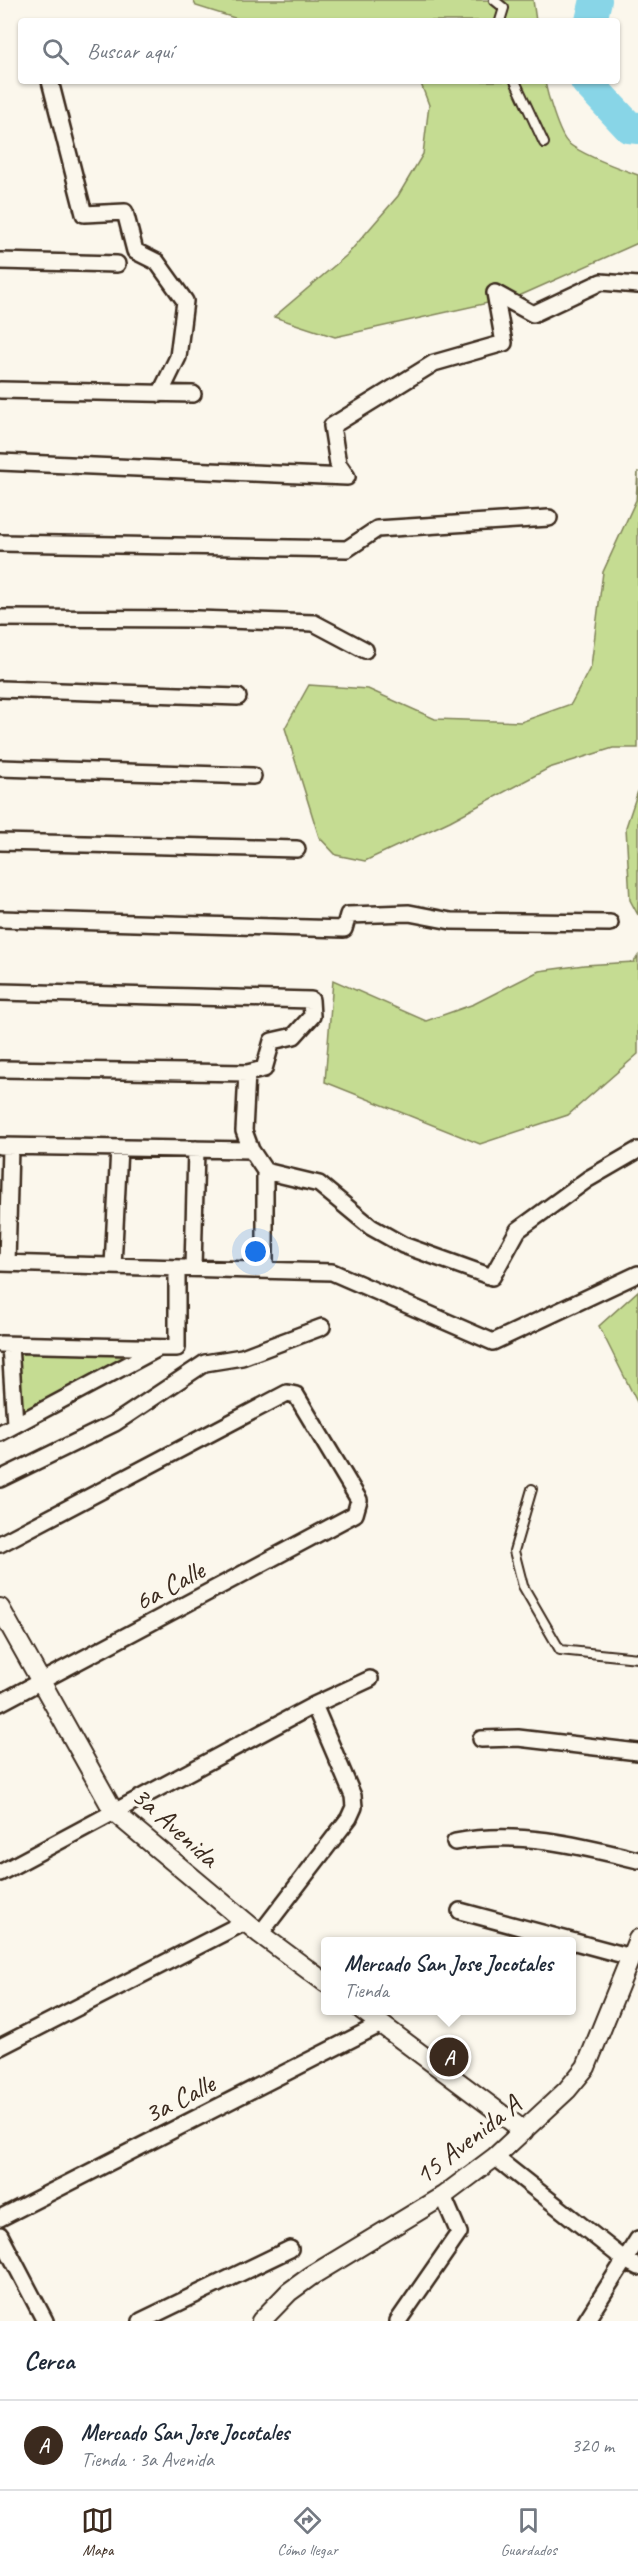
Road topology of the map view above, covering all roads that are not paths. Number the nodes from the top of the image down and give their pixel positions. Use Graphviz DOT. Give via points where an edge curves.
graph roads {
  1 [pos="494,0"];
  2 [pos="501,18"];
  3 [pos="51,84"];
  4 [pos="516,84"];
  5 [pos="544,143"];
  6 [pos="0,261"];
  7 [pos="117,264"];
  8 [pos="638,285"];
  9 [pos="0,390"];
  10 [pos="160,394"];
  11 [pos="193,394"];
  12 [pos="0,462"];
  13 [pos="549,518"];
  14 [pos="0,543"];
  15 [pos="0,618"];
  16 [pos="364,650"];
  17 [pos="0,689"];
  18 [pos="238,697"];
  19 [pos="0,768"];
  20 [pos="253,776"];
  21 [pos="0,842"];
  22 [pos="297,849"];
  23 [pos="0,919"];
  24 [pos="610,923"];
  25 [pos="0,992"];
  26 [pos="0,1068"];
  27 [pos="247,1073"];
  28 [pos="5,1147"];
  29 [pos="119,1148"];
  30 [pos="196,1149"];
  31 [pos="251,1150"];
  32 [pos="638,1150"];
  33 [pos="266,1172"];
  34 [pos="3,1263"];
  35 [pos="113,1266"];
  36 [pos="177,1268"];
  37 [pos="193,1268"];
  38 [pos="266,1270"];
  39 [pos="638,1274"];
  40 [pos="322,1327"];
  41 [pos="5,1345"];
  42 [pos="161,1347"];
  43 [pos="15,1424"];
  44 [pos="0,1433"];
  45 [pos="0,1479"];
  46 [pos="532,1489"];
  47 [pos="0,1544"];
  48 [pos="0,1608"];
  49 [pos="638,1658"];
  50 [pos="370,1679"];
  51 [pos="40,1682"];
  52 [pos="0,1703"];
  53 [pos="314,1705"];
  54 [pos="481,1739"];
  55 [pos="638,1752"];
  56 [pos="114,1812"];
  57 [pos="455,1842"];
  58 [pos="638,1860"];
  59 [pos="0,1873"];
  60 [pos="460,1911"];
  61 [pos="245,1922"];
  62 [pos="260,1934"];
  63 [pos="557,1937"];
  64 [pos="638,1939"];
  65 [pos="576,1942"];
  66 [pos="631,1957"];
  67 [pos="321,1979"];
  68 [pos="369,2015"];
  69 [pos="381,2024"];
  70 [pos="0,2048"];
  71 [pos="524,2131"];
  72 [pos="495,2157"];
  73 [pos="442,2196"];
  74 [pos="0,2218"];
  75 [pos="0,2235"];
  76 [pos="638,2239"];
  77 [pos="290,2250"];
  78 [pos="631,2264"];
  79 [pos="45,2321"];
  80 [pos="141,2321"];
  81 [pos="261,2321"];
  82 [pos="398,2321"];
  83 [pos="586,2321"];
  1 -- 2 [label="lane" via="504,8"];
  3 -- 10 [label="street" via="84,214 125,212 135,251 157,262 185,301 178,357"];
  4 -- 5 [label="lane"];
  6 -- 7 [label="street"];
  8 -- 12 [label="street" via="601,282 533,314 495,293 504,343 434,363 332,426 338,464 347,477"];
  9 -- 10 [label="street"];
  10 -- 11 [label="street"];
  13 -- 14 [label="street" via="377,529 347,549"];
  15 -- 16 [label="street" via="314,623"];
  17 -- 18 [label="street"];
  19 -- 20 [label="street"];
  21 -- 22 [label="street"];
  23 -- 24 [label="street" via="344,929 348,915 409,913 451,921"];
  25 -- 27 [label="street" via="311,1000 312,1016 306,1023 294,1036 272,1041 264,1069"];
  26 -- 27 [label="street"];
  27 -- 31 [label="street" via="244,1131"];
  28 -- 29 [label="street"];
  28 -- 34 [label="street"];
  29 -- 30 [label="street"];
  29 -- 35 [label="street"];
  30 -- 31 [label="street"];
  30 -- 37 [label="street"];
  31 -- 33 [label="street"];
  32 -- 33 [label="street" via="588,1179 518,1230 492,1278 403,1245 371,1227 319,1184"];
  33 -- 38 [label="street"];
  34 -- 35 [label="street"];
  35 -- 36 [label="street"];
  36 -- 37 [label="street"];
  36 -- 42 [label="street" via="177,1348"];
  37 -- 38 [label="street"];
  38 -- 39 [label="street" via="332,1272 493,1342"];
  40 -- 45 [label="street" via="242,1357 205,1363 115,1423"];
  41 -- 42 [label="street"];
  41 -- 43 [label="street"];
  42 -- 43 [label="street"];
  43 -- 44 [label="street"];
  46 -- 49 [label="lane" via="514,1551 523,1586 560,1650"];
  47 -- 51 [label="street, 6a Calle" via="287,1393 296,1395 359,1500 355,1514"];
  48 -- 51 [label="street, 3a Avenida"];
  50 -- 53 [label="street"];
  51 -- 52 [label="street, 6a Calle"];
  51 -- 56 [label="street, 3a Avenida"];
  53 -- 56 [label="street"];
  53 -- 62 [label="street" via="353,1796 354,1808"];
  54 -- 55 [label="street" via="518,1738"];
  56 -- 59 [label="street"];
  56 -- 61 [label="street, 3a Avenida"];
  57 -- 58 [label="street" via="506,1836 573,1844"];
  60 -- 63 [label="street"];
  61 -- 62 [label="street, 3a Avenida"];
  61 -- 70 [label="street"];
  62 -- 67 [label="street, 3a Avenida"];
  64 -- 66 [label="street, 15 Avenida A"];
  65 -- 66 [label="street"];
  66 -- 71 [label="street, 15 Avenida A" via="586,2067"];
  68 -- 69 [label="street"];
  69 -- 71 [label="street"];
  69 -- 74 [label="street, 3a Calle"];
  71 -- 72 [label="street, 15 Avenida A"];
  72 -- 73 [label="street, 15 Avenida A"];
  72 -- 78 [label="street"];
  73 -- 81 [label="street, 15 Avenida A" via="311,2276"];
  73 -- 82 [label="street" via="459,2233"];
  75 -- 79 [label="street"];
  76 -- 78 [label="street"];
  77 -- 80 [label="street"];
  78 -- 83 [label="street"];
}
